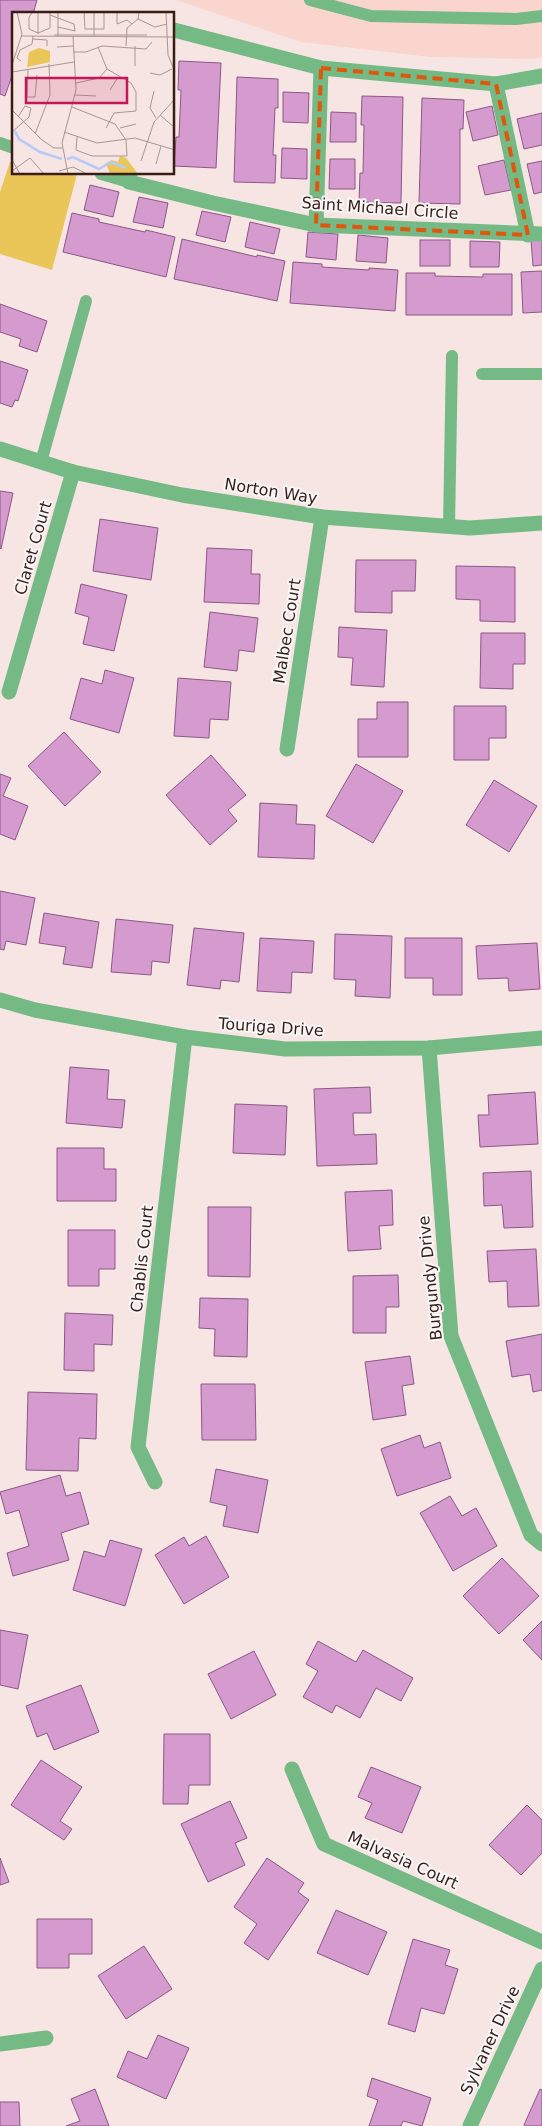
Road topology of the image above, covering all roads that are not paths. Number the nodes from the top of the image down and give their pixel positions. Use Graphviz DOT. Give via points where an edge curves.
graph roads {
  1 [pos="310,0"];
  2 [pos="542,16"];
  3 [pos="175,30"];
  4 [pos="321,68"];
  5 [pos="542,76"];
  6 [pos="496,84"];
  7 [pos="108,175"];
  8 [pos="130,178"];
  9 [pos="316,225"];
  10 [pos="535,234"];
  11 [pos="86,302"];
  12 [pos="452,356"];
  13 [pos="482,374"];
  14 [pos="542,374"];
  15 [pos="0,449"];
  16 [pos="41,462"];
  17 [pos="74,472"];
  18 [pos="322,517"];
  19 [pos="542,523"];
  20 [pos="449,526"];
  21 [pos="9,692"];
  22 [pos="287,749"];
  23 [pos="0,1000"];
  24 [pos="185,1037"];
  25 [pos="542,1038"];
  26 [pos="429,1048"];
  27 [pos="154,1482"];
  28 [pos="542,1544"];
  29 [pos="292,1770"];
  30 [pos="542,1942"];
  31 [pos="542,1968"];
  32 [pos="46,2038"];
  33 [pos="0,2044"];
  34 [pos="470,2126"];
  1 -- 2 [label="lane" via="371,16 516,19"];
  3 -- 4 [label="street"];
  4 -- 6 [label="street"];
  4 -- 9 [label="street"];
  5 -- 6 [label="street"];
  6 -- 10 [label="street"];
  7 -- 8 [label="lane, Saint Michael Circle"];
  8 -- 9 [label="street, Saint Michael Circle" via="213,203"];
  9 -- 10 [label="street, Saint Michael Circle"];
  11 -- 16 [label="lane"];
  12 -- 20 [label="lane"];
  13 -- 14 [label="lane"];
  15 -- 16 [label="street, Norton Way"];
  16 -- 17 [label="street, Norton Way"];
  17 -- 18 [label="street, Norton Way" via="182,495"];
  17 -- 21 [label="street, Claret Court"];
  18 -- 20 [label="street, Norton Way"];
  18 -- 22 [label="street, Malbec Court"];
  19 -- 20 [label="street, Norton Way" via="470,528"];
  23 -- 24 [label="street, Touriga Drive" via="35,1010"];
  24 -- 26 [label="street, Touriga Drive" via="284,1049"];
  24 -- 27 [label="street, Chablis Court" via="138,1447"];
  25 -- 26 [label="street, Touriga Drive"];
  26 -- 28 [label="street, Burgundy Drive" via="451,1336 531,1535"];
  29 -- 30 [label="street, Malvasia Court" via="324,1844"];
  31 -- 34 [label="street, Sylvaner Drive"];
  32 -- 33 [label="street"];
}
